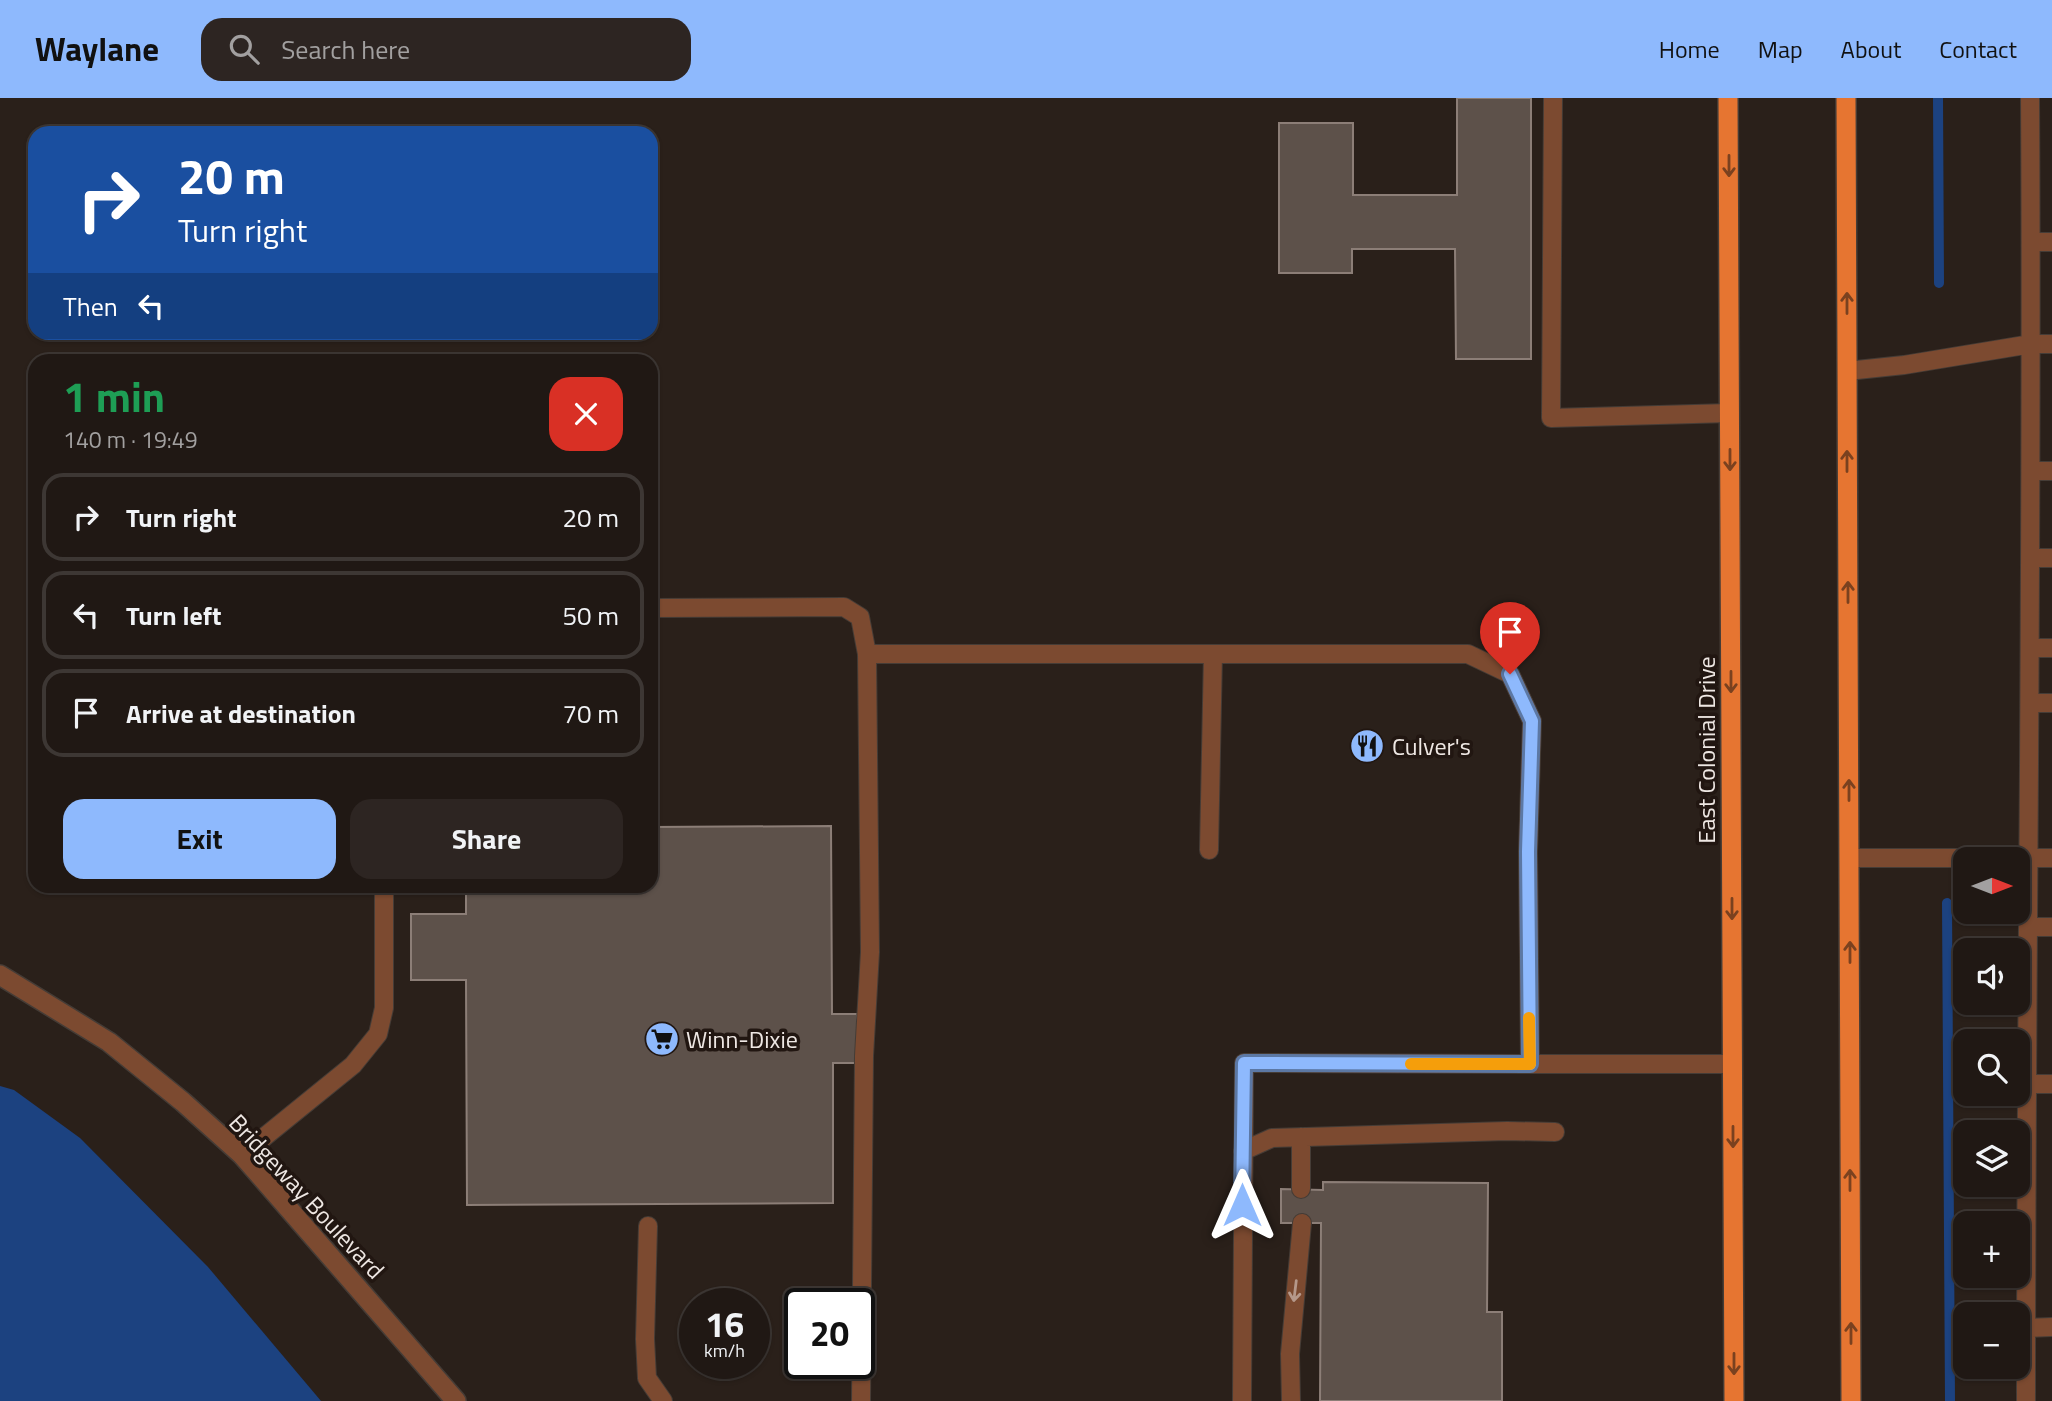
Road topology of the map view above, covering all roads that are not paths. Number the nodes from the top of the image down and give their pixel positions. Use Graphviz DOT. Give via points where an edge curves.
graph roads {
  1 [pos="1552,98"];
  2 [pos="1728,98"];
  3 [pos="1846,98"];
  4 [pos="2030,98"];
  5 [pos="2031,242"];
  6 [pos="2052,242"];
  7 [pos="2031,344"];
  8 [pos="2052,344"];
  9 [pos="1847,371"];
  10 [pos="1730,413"];
  11 [pos="2031,471"];
  12 [pos="2052,471"];
  13 [pos="2031,558"];
  14 [pos="2052,558"];
  15 [pos="658,608"];
  16 [pos="2031,648"];
  17 [pos="2052,648"];
  18 [pos="867,654"];
  19 [pos="1213,654"];
  20 [pos="2030,703"];
  21 [pos="2052,703"];
  22 [pos="2027,847"];
  23 [pos="1209,850"];
  24 [pos="1849,858"];
  25 [pos="1953,858"];
  26 [pos="2030,858"];
  27 [pos="2052,858"];
  28 [pos="384,893"];
  29 [pos="2028,924"];
  30 [pos="2028,927"];
  31 [pos="2052,927"];
  32 [pos="0,975"];
  33 [pos="2028,1029"];
  34 [pos="1530,1064"];
  35 [pos="1732,1064"];
  36 [pos="2030,1084"];
  37 [pos="2052,1084"];
  38 [pos="2028,1106"];
  39 [pos="1555,1132"];
  40 [pos="1301,1137"];
  41 [pos="1243,1151"];
  42 [pos="242,1155"];
  43 [pos="1301,1189"];
  44 [pos="1302,1223"];
  45 [pos="648,1226"];
  46 [pos="2026,1302"];
  47 [pos="2052,1327"];
  48 [pos="2030,1328"];
  49 [pos="2026,1379"];
  50 [pos="456,1401"];
  51 [pos="663,1401"];
  52 [pos="861,1401"];
  53 [pos="1242,1401"];
  54 [pos="1291,1401"];
  55 [pos="1734,1401"];
  56 [pos="1851,1401"];
  57 [pos="2026,1401"];
  1 -- 10 [label="lane" via="1551,418"];
  2 -- 10 [label="highway, East Colonial Drive, one-way"];
  9 -- 3 [label="highway, one-way"];
  4 -- 5 [label="lane"];
  5 -- 6 [label="lane"];
  5 -- 7 [label="lane"];
  7 -- 8 [label="lane"];
  7 -- 9 [label="lane"];
  7 -- 11 [label="lane"];
  24 -- 9 [label="highway, one-way"];
  10 -- 35 [label="highway, East Colonial Drive, one-way"];
  11 -- 12 [label="lane"];
  11 -- 13 [label="lane"];
  13 -- 14 [label="lane"];
  13 -- 16 [label="lane"];
  15 -- 18 [label="lane" via="844,607 860,617"];
  16 -- 17 [label="lane"];
  16 -- 20 [label="lane"];
  18 -- 19 [label="lane"];
  18 -- 52 [label="lane" via="870,952 864,1056"];
  19 -- 23 [label="lane"];
  19 -- 34 [label="lane" via="1468,654 1510,674 1532,721"];
  20 -- 21 [label="lane"];
  20 -- 22 [label="lane"];
  24 -- 25 [label="lane"];
  56 -- 24 [label="highway, one-way"];
  26 -- 27 [label="lane"];
  28 -- 42 [label="lane" via="384,1008 378,1034 353,1065"];
  29 -- 30 [label="lane"];
  30 -- 31 [label="lane"];
  30 -- 33 [label="lane"];
  32 -- 42 [label="street, Bridgeway Boulevard" via="109,1042"];
  34 -- 35 [label="lane"];
  34 -- 41 [label="lane" via="1244,1063"];
  35 -- 55 [label="highway, East Colonial Drive, one-way"];
  36 -- 37 [label="lane"];
  38 -- 46 [label="lane"];
  39 -- 40 [label="lane"];
  40 -- 41 [label="lane" via="1272,1139"];
  40 -- 43 [label="lane"];
  41 -- 53 [label="lane"];
  42 -- 50 [label="street, Bridgeway Boulevard"];
  44 -- 54 [label="lane, one-way" via="1290,1354"];
  45 -- 51 [label="lane" via="648,1378"];
  47 -- 48 [label="lane"];
  49 -- 57 [label="lane"];
}
